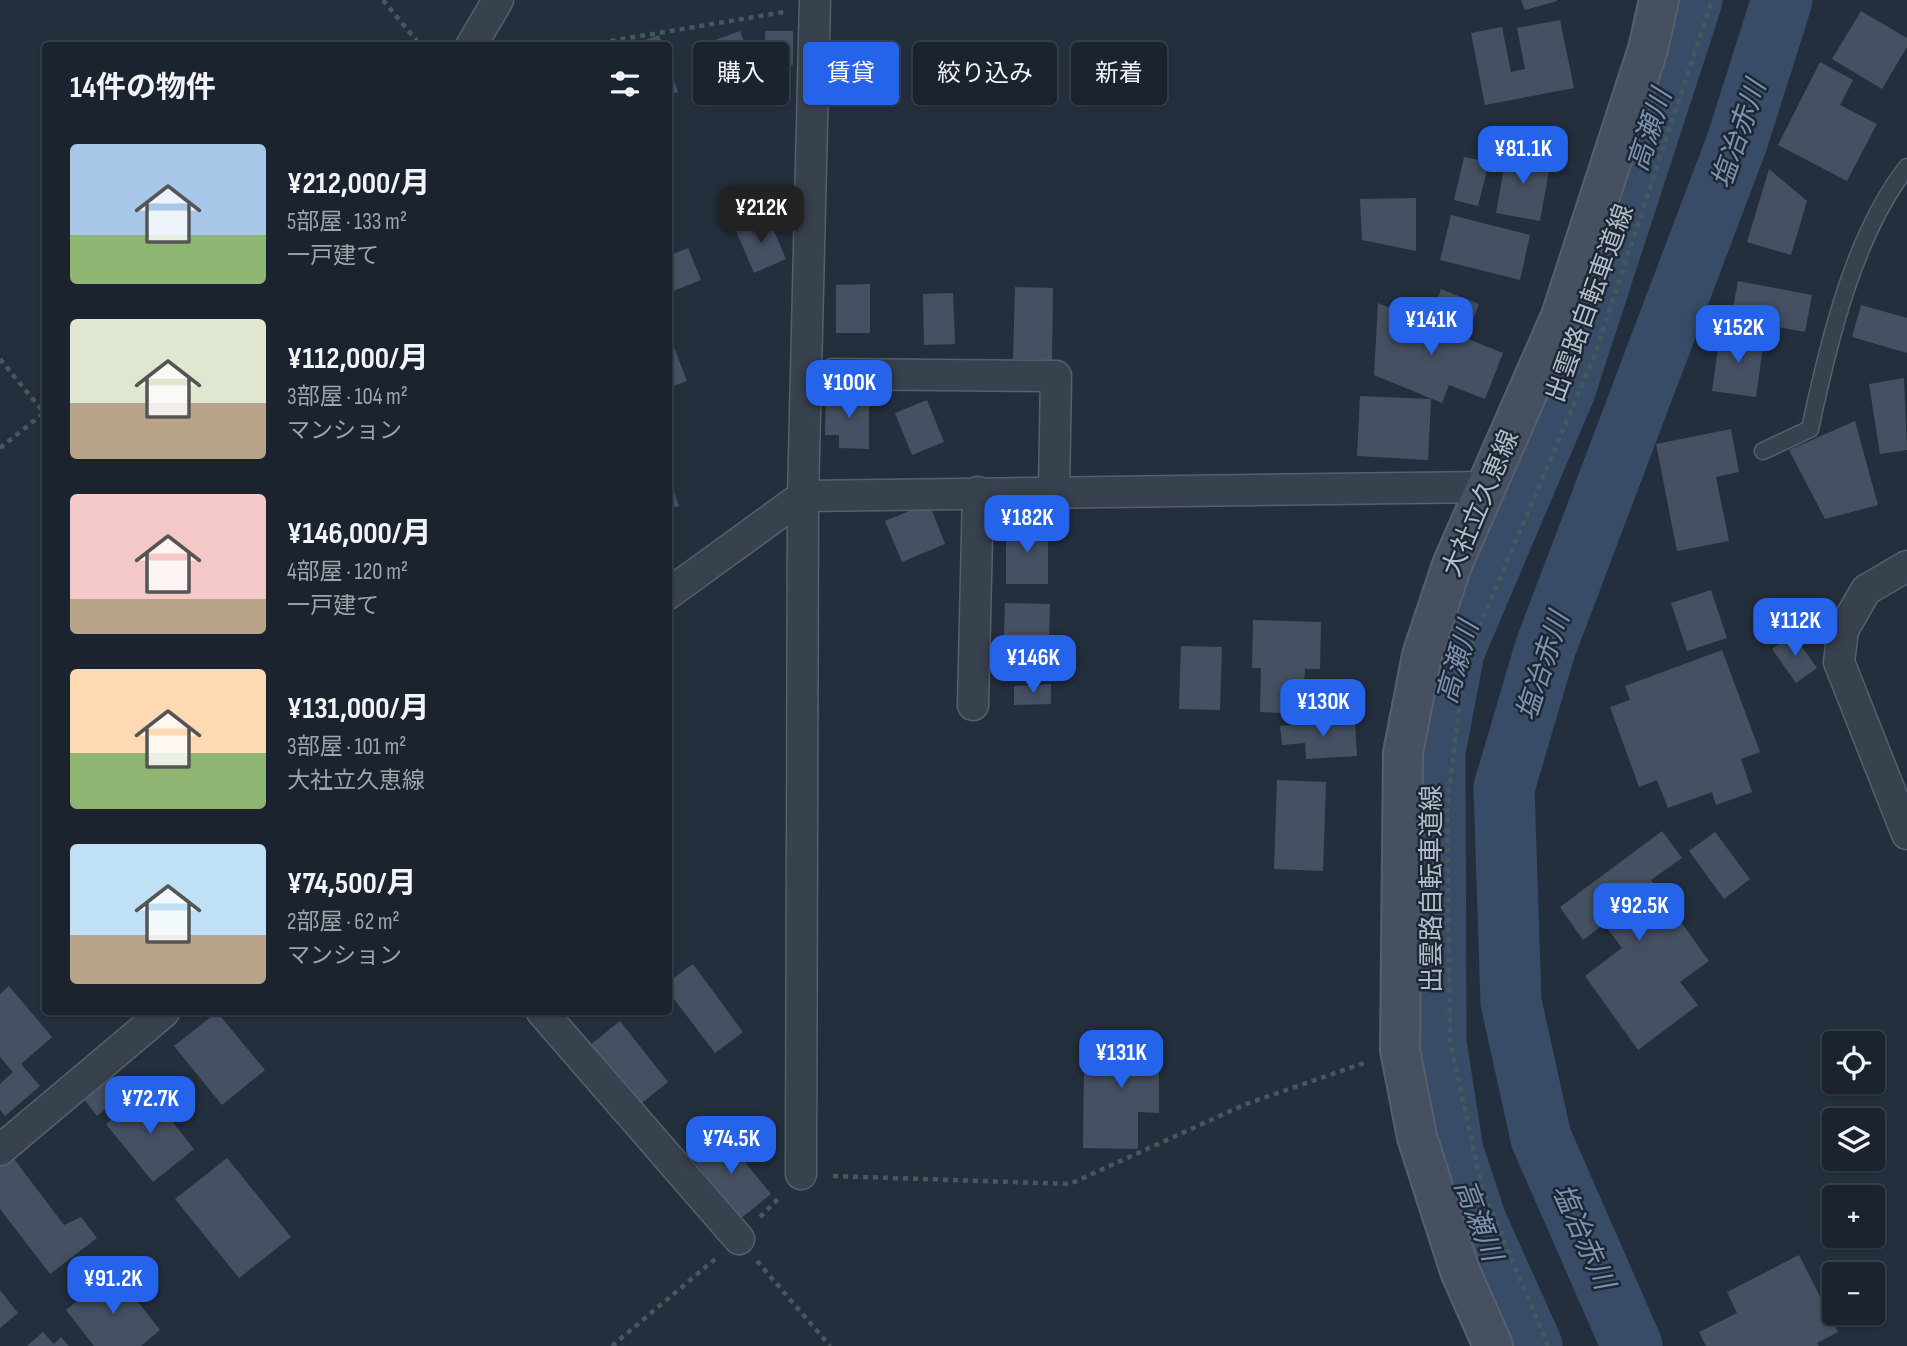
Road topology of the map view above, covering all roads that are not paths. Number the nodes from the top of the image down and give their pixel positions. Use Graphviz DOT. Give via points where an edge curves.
graph roads {
  1 [pos="498,0"];
  2 [pos="1659,0"];
  3 [pos="815,4"];
  4 [pos="473,42"];
  5 [pos="1907,167"];
  6 [pos="833,374"];
  7 [pos="1763,452"];
  8 [pos="1485,487"];
  9 [pos="1054,491"];
  10 [pos="978,492"];
  11 [pos="803,496"];
  12 [pos="1907,566"];
  13 [pos="672,591"];
  14 [pos="973,705"];
  15 [pos="1907,834"];
  16 [pos="160,1015"];
  17 [pos="545,1015"];
  18 [pos="0,1150"];
  19 [pos="801,1174"];
  20 [pos="739,1239"];
  21 [pos="1493,1346"];
  1 -- 4 [label="street"];
  2 -- 8 [label="main road, 大社立久恵線" via="1648,49 1561,316"];
  3 -- 11 [label="street"];
  5 -- 7 [label="lane" via="1867,239 1830,338 1810,429"];
  6 -- 9 [label="street" via="1056,376"];
  8 -- 9 [label="street"];
  8 -- 21 [label="main road, 大社立久恵線" via="1452,565 1422,655 1403,753 1400,1050 1417,1137 1461,1271"];
  9 -- 10 [label="street"];
  10 -- 11 [label="street"];
  10 -- 14 [label="street"];
  11 -- 13 [label="street"];
  11 -- 19 [label="street"];
  12 -- 15 [label="street" via="1866,590 1843,630 1839,662"];
  16 -- 18 [label="street"];
  17 -- 20 [label="street"];
}
